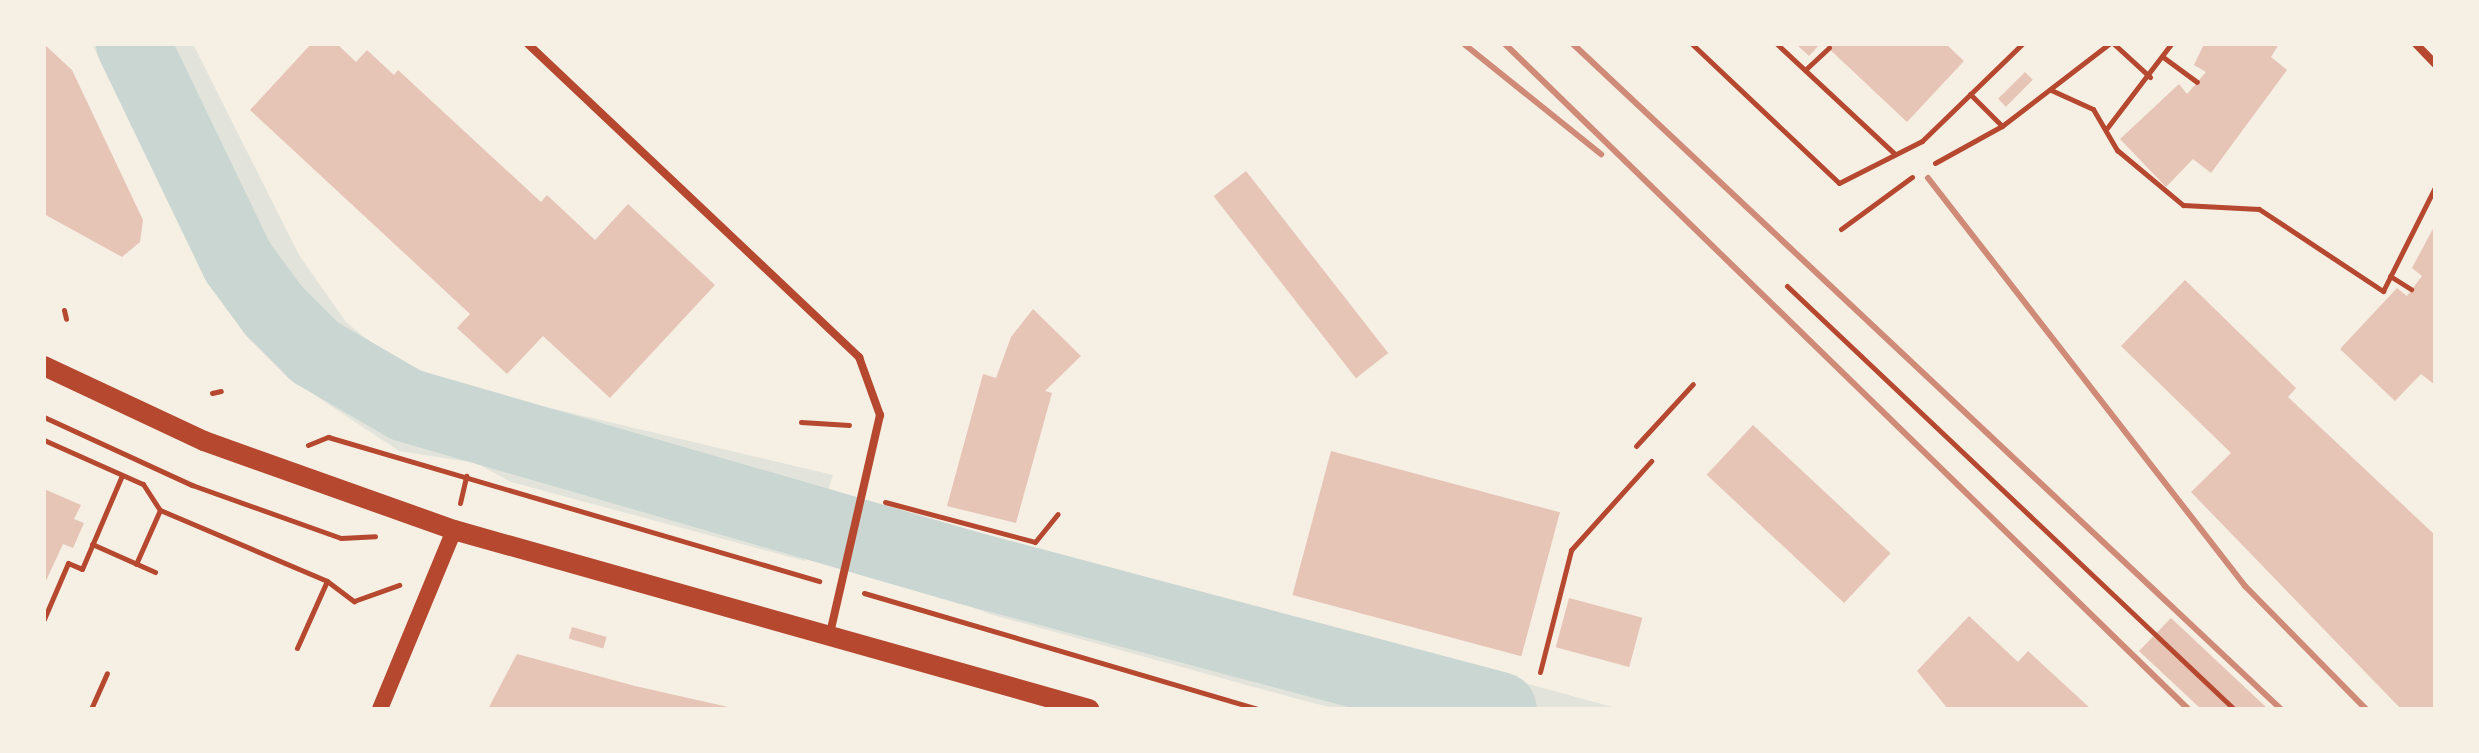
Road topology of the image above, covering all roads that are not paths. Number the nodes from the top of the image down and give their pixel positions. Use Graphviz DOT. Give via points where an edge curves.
graph roads {
  1 [pos="528,44"];
  2 [pos="2416,44"];
  3 [pos="2435,64"];
  4 [pos="44,366"];
  5 [pos="454,530"];
  6 [pos="830,634"];
  7 [pos="380,709"];
  8 [pos="1089,709"];
  1 -- 6 [label="street" via="859,357 880,415"];
  2 -- 3 [label="street"];
  4 -- 5 [label="main road" via="204,441"];
  5 -- 6 [label="main road"];
  5 -- 7 [label="main road"];
  6 -- 8 [label="main road"];
}
